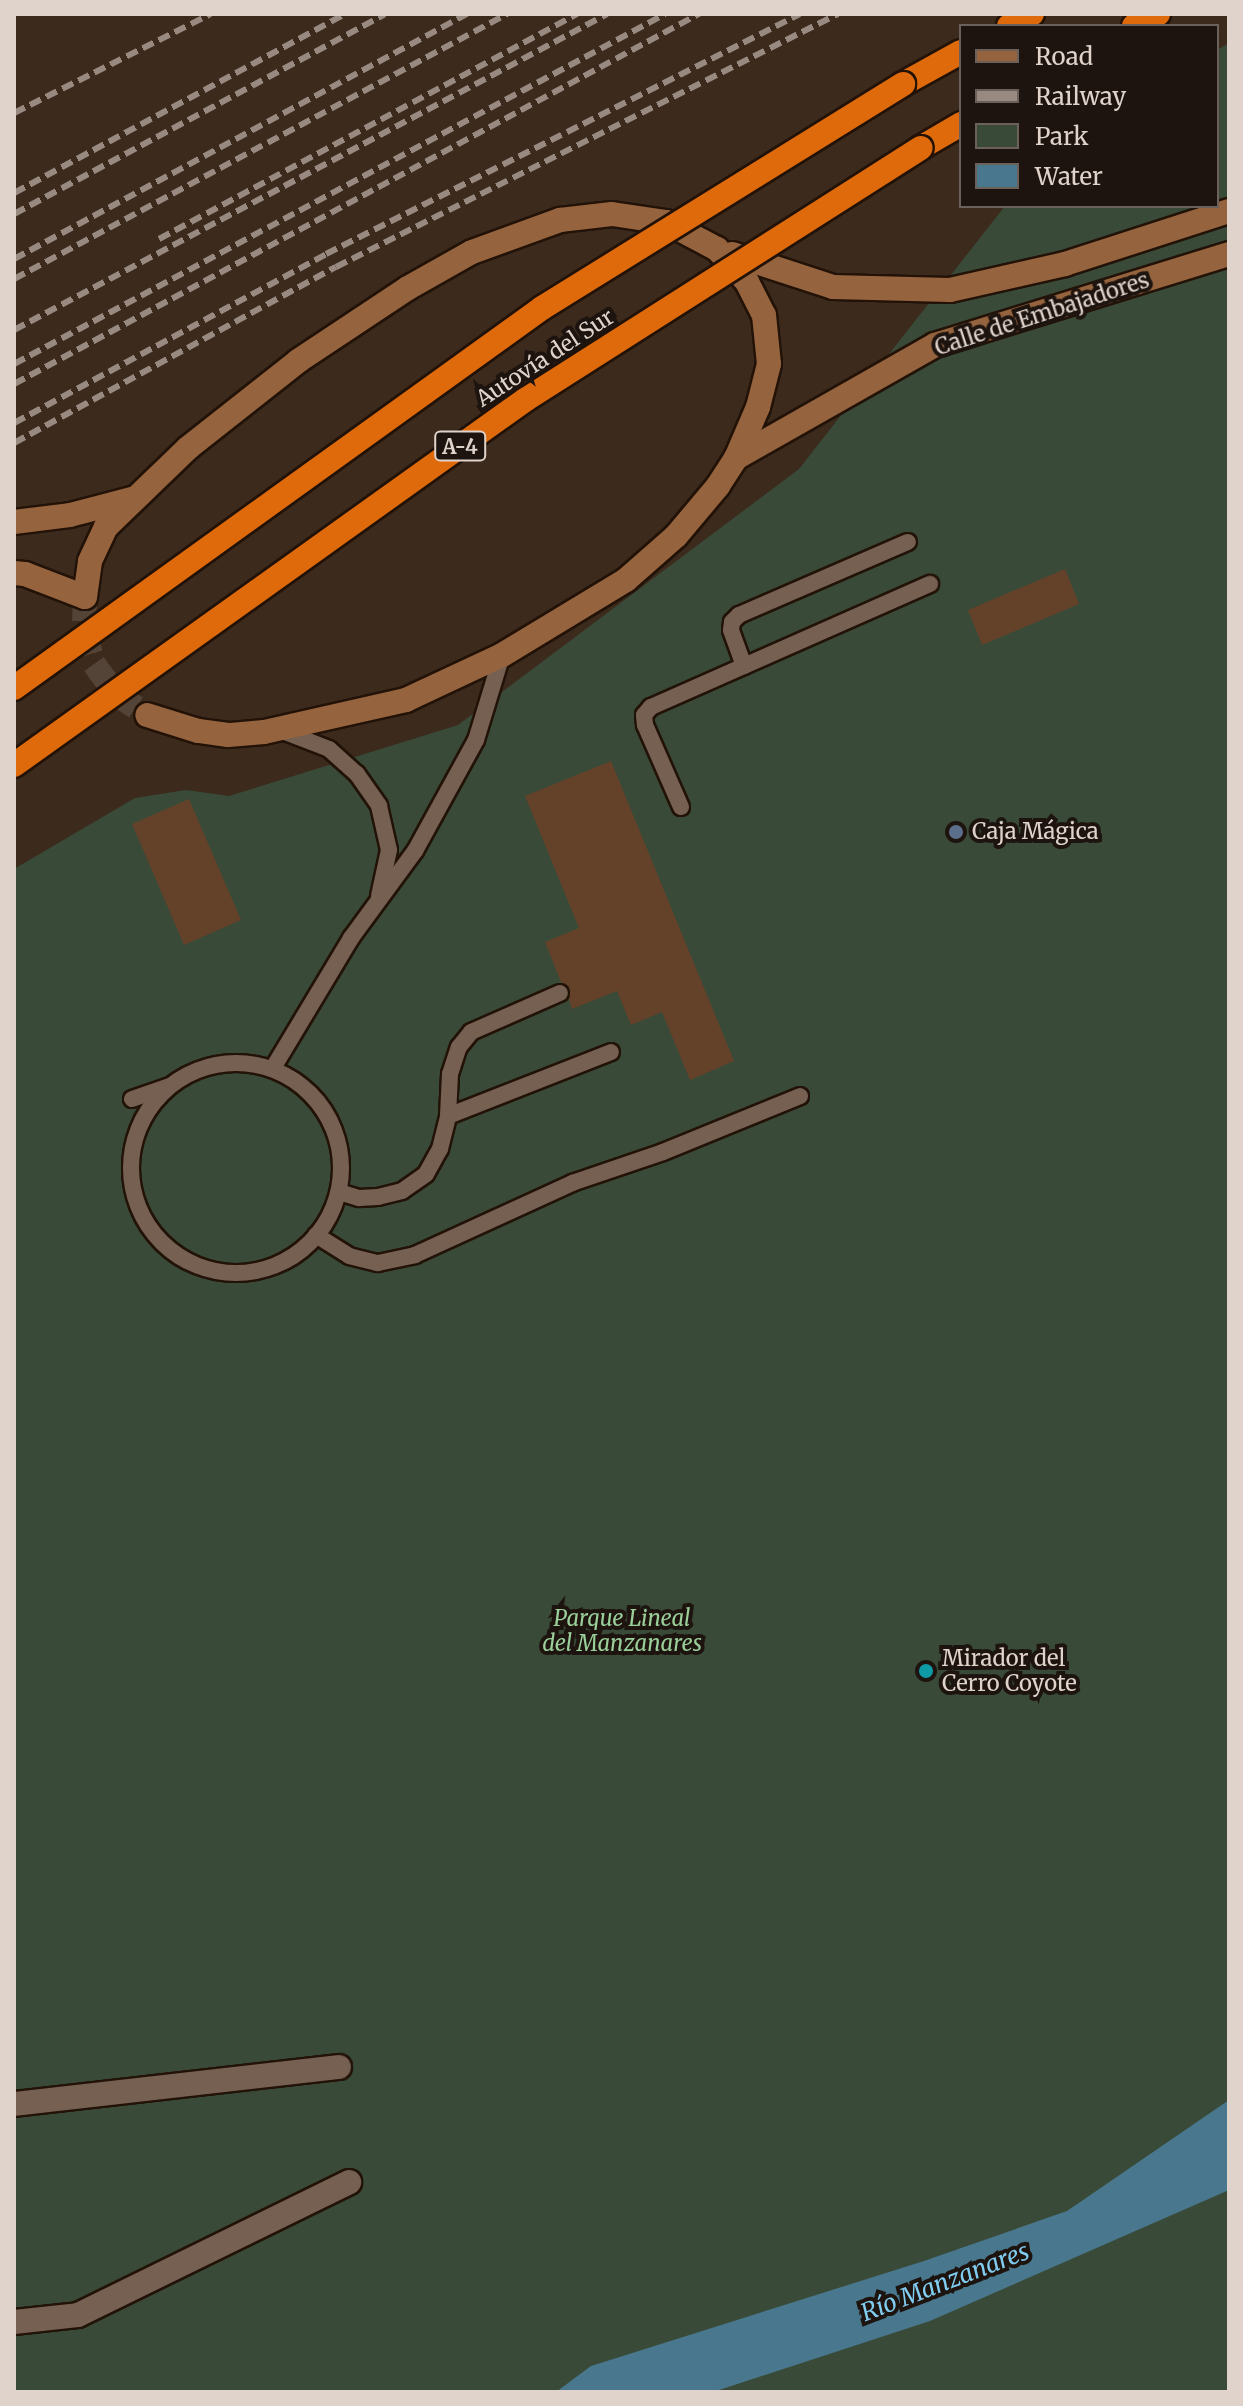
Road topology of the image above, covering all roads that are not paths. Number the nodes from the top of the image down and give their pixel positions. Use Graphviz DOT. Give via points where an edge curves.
graph roads {
  1 [pos="1032,14"];
  2 [pos="1158,14"];
  3 [pos="1013,24"];
  4 [pos="1138,24"];
  5 [pos="959,53"];
  6 [pos="959,125"];
  7 [pos="1229,211"];
  8 [pos="717,249"];
  9 [pos="1229,254"];
  10 [pos="736,458"];
  11 [pos="134,498"];
  12 [pos="14,522"];
  13 [pos="908,542"];
  14 [pos="14,573"];
  15 [pos="930,584"];
  16 [pos="502,655"];
  17 [pos="744,666"];
  18 [pos="14,688"];
  19 [pos="147,715"];
  20 [pos="279,729"];
  21 [pos="14,765"];
  22 [pos="681,807"];
  23 [pos="378,901"];
  24 [pos="560,993"];
  25 [pos="611,1052"];
  26 [pos="273,1068"];
  27 [pos="170,1085"];
  28 [pos="800,1096"];
  29 [pos="132,1099"];
  30 [pos="448,1116"];
  31 [pos="339,1192"];
  32 [pos="316,1235"];
  33 [pos="339,2067"];
  34 [pos="14,2104"];
  35 [pos="349,2182"];
  36 [pos="14,2322"];
  1 -- 3 [label="highway"];
  2 -- 4 [label="highway"];
  5 -- 18 [label="highway, Autovía del Sur, bridge" via="542,308"];
  6 -- 21 [label="highway, Autovía del Sur / A-4, bridge" via="525,400"];
  7 -- 8 [label="main road, Calle de Embajadores" via="1065,264 950,290 833,287"];
  8 -- 10 [label="main road" via="757,298 769,364"];
  8 -- 11 [label="main road" via="666,222 612,214 560,220 472,252 298,361"];
  9 -- 10 [label="main road, Calle de Embajadores" via="935,345"];
  10 -- 16 [label="main road" via="698,512 652,559 599,598"];
  11 -- 12 [label="main road" via="70,515"];
  11 -- 14 [label="main road" via="96,544 85,597"];
  13 -- 17 [label="lane" via="739,615 731,630"];
  15 -- 17 [label="lane"];
  16 -- 20 [label="main road" via="406,700"];
  16 -- 23 [label="lane" via="476,740 415,851"];
  17 -- 22 [label="lane" via="651,707 644,715"];
  19 -- 20 [label="main road" via="228,735"];
  20 -- 23 [label="lane" via="329,749 357,774 379,806 389,850"];
  23 -- 26 [label="lane"];
  24 -- 30 [label="lane" via="471,1032 459,1047 450,1074"];
  25 -- 30 [label="lane"];
  26 -- 27 [label="lane" via="237,1062 202,1068"];
  26 -- 31 [label="lane" via="304,1086 327,1113 340,1147"];
  27 -- 29 [label="lane"];
  27 -- 32 [label="lane" via="148,1110 131,1166 142,1215 164,1244 193,1264 228,1273 264,1270 287,1260"];
  28 -- 32 [label="lane" via="572,1183 415,1255 378,1263 349,1256"];
  30 -- 31 [label="lane" via="440,1149 426,1174 402,1191 359,1198"];
  31 -- 32 [label="lane"];
  33 -- 34 [label="street"];
  35 -- 36 [label="street" via="78,2315"];
}
